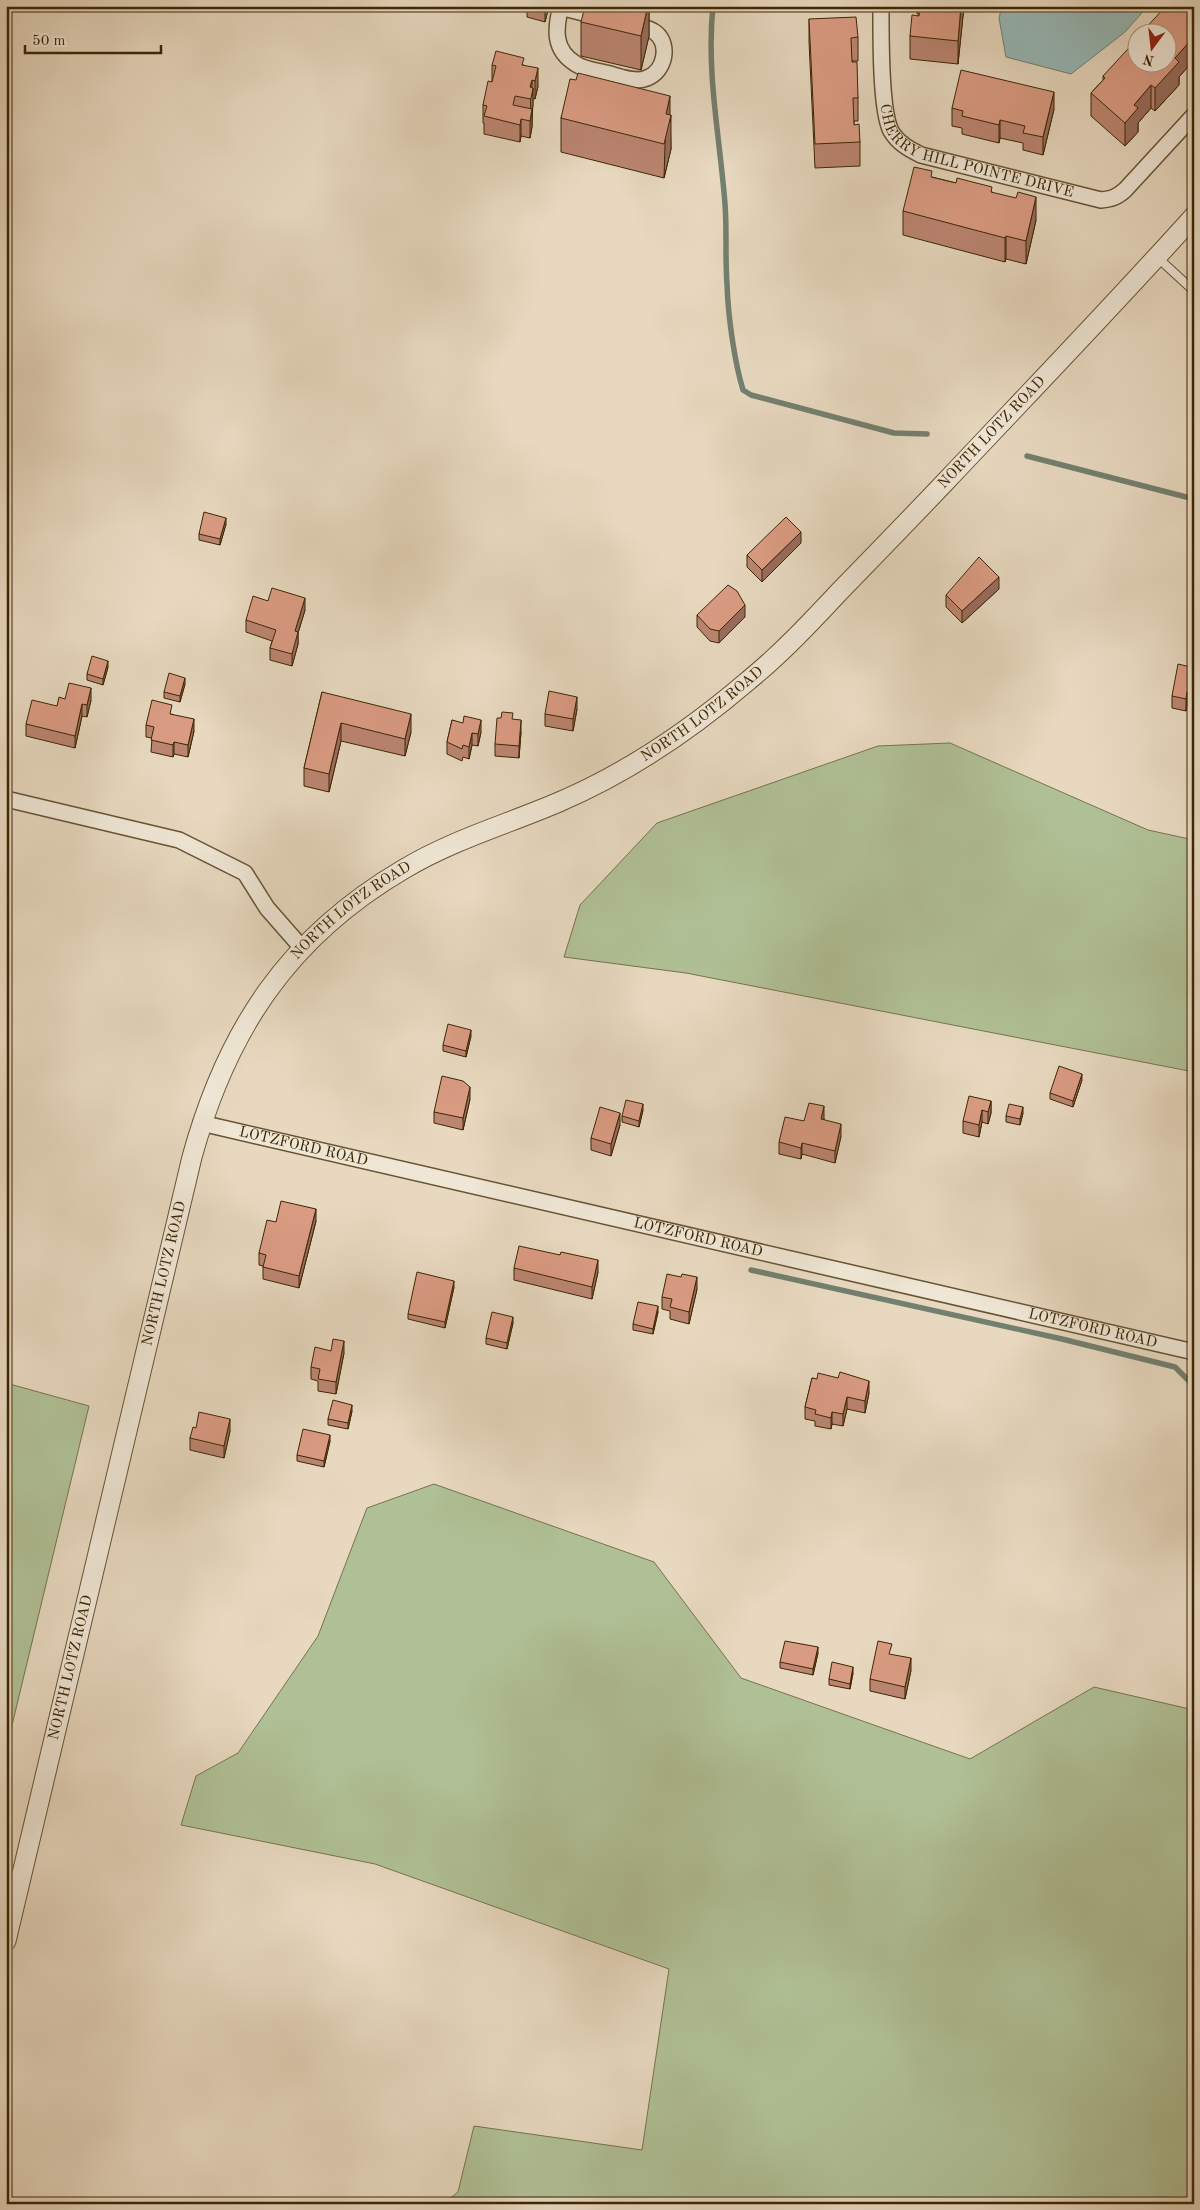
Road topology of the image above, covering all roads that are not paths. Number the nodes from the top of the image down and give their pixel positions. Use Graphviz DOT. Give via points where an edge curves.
graph roads {
  1 [pos="881,6"];
  2 [pos="561,7"];
  3 [pos="1194,115"];
  4 [pos="1194,216"];
  5 [pos="1157,257"];
  6 [pos="1194,291"];
  7 [pos="6,799"];
  8 [pos="302,948"];
  9 [pos="201,1123"];
  10 [pos="1194,1352"];
  11 [pos="6,1941"];
  1 -- 3 [label="street, CHERRY HILL POINTE DRIVE" via="886,116 892,133 908,149 921,155 1101,200 1109,199 1125,190"];
  2 -- 2 [label="street" via="555,29 557,39 568,58 577,65 638,79 650,77 661,64 664,46 651,29"];
  4 -- 5 [label="street, NORTH LOTZ ROAD"];
  5 -- 6 [label="lane"];
  5 -- 8 [label="street, NORTH LOTZ ROAD" via="909,520 779,654 748,681 666,742 620,770 563,800 406,868 340,914"];
  7 -- 8 [label="street" via="187,844 245,874 267,908"];
  8 -- 9 [label="street, NORTH LOTZ ROAD" via="276,978 238,1035"];
  9 -- 10 [label="street, LOTZFORD ROAD"];
  9 -- 11 [label="street, NORTH LOTZ ROAD"];
}
